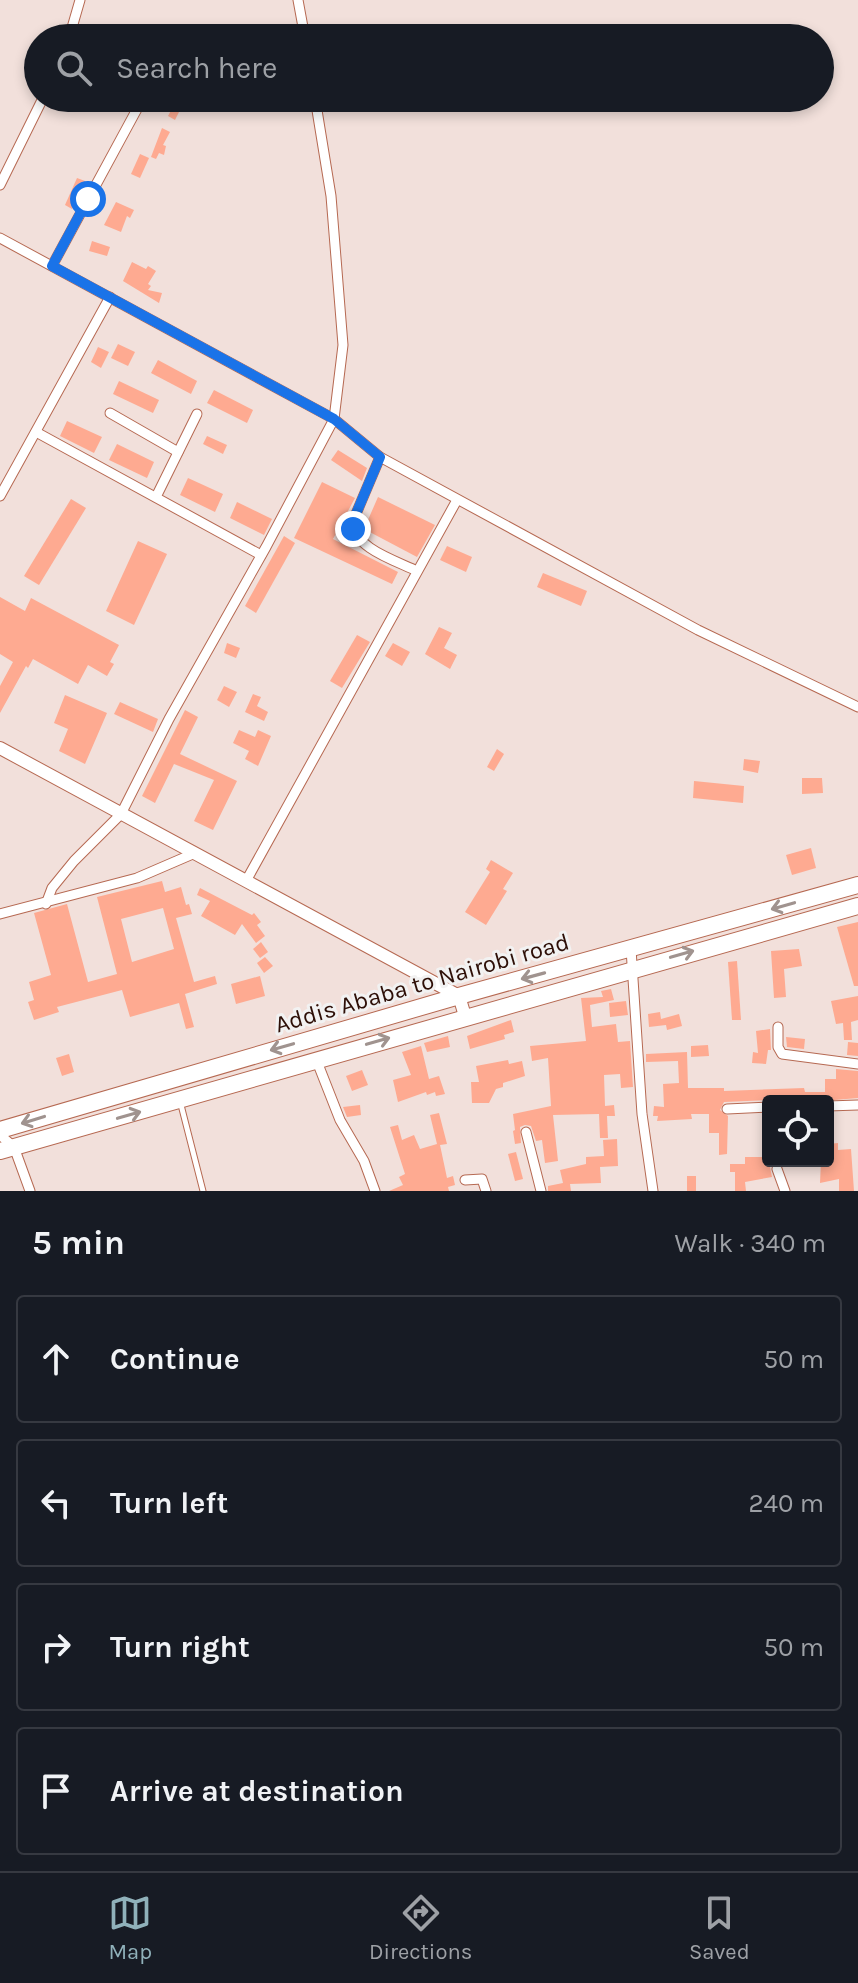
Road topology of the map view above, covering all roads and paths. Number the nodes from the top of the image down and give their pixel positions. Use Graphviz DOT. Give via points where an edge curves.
graph roads {
  1 [pos="80,0"];
  2 [pos="298,0"];
  3 [pos="73,24"];
  4 [pos="302,24"];
  5 [pos="36,112"];
  6 [pos="135,112"];
  7 [pos="317,112"];
  8 [pos="0,185"];
  9 [pos="0,238"];
  10 [pos="52,266"];
  11 [pos="110,297"];
  12 [pos="110,413"];
  13 [pos="197,414"];
  14 [pos="334,419"];
  15 [pos="36,432"];
  16 [pos="178,452"];
  17 [pos="380,457"];
  18 [pos="0,496"];
  19 [pos="156,497"];
  20 [pos="457,500"];
  21 [pos="261,555"];
  22 [pos="417,571"];
  23 [pos="858,707"];
  24 [pos="0,748"];
  25 [pos="121,814"];
  26 [pos="195,853"];
  27 [pos="246,881"];
  28 [pos="858,885"];
  29 [pos="46,904"];
  30 [pos="858,906"];
  31 [pos="0,914"];
  32 [pos="631,949"];
  33 [pos="634,968"];
  34 [pos="459,996"];
  35 [pos="465,1016"];
  36 [pos="778,1027"];
  37 [pos="316,1059"];
  38 [pos="858,1064"];
  39 [pos="179,1100"];
  40 [pos="858,1105"];
  41 [pos="834,1106"];
  42 [pos="762,1107"];
  43 [pos="727,1109"];
  44 [pos="526,1132"];
  45 [pos="0,1133"];
  46 [pos="7,1149"];
  47 [pos="777,1169"];
  48 [pos="465,1180"];
  49 [pos="30,1191"];
  50 [pos="203,1191"];
  51 [pos="375,1191"];
  52 [pos="486,1191"];
  53 [pos="541,1191"];
  54 [pos="653,1191"];
  55 [pos="785,1191"];
  1 -- 3 [label="street"];
  2 -- 4 [label="street"];
  5 -- 8 [label="street"];
  6 -- 10 [label="street"];
  7 -- 14 [label="street" via="331,196 343,345"];
  9 -- 10 [label="street"];
  10 -- 11 [label="street"];
  11 -- 14 [label="street"];
  11 -- 15 [label="street"];
  12 -- 16 [label="street"];
  13 -- 16 [label="street"];
  14 -- 17 [label="street"];
  14 -- 21 [label="street"];
  15 -- 18 [label="street"];
  15 -- 19 [label="street"];
  16 -- 19 [label="street"];
  17 -- 20 [label="street"];
  17 -- 22 [label="street" via="353,529 361,542"];
  19 -- 21 [label="street"];
  20 -- 22 [label="street"];
  20 -- 23 [label="street" via="698,630"];
  21 -- 25 [label="street"];
  22 -- 27 [label="street"];
  24 -- 25 [label="main road"];
  25 -- 26 [label="main road"];
  25 -- 29 [label="street" via="74,861"];
  26 -- 27 [label="main road"];
  26 -- 29 [label="street" via="137,878"];
  27 -- 34 [label="main road"];
  28 -- 32 [label="highway, Addis Ababa to Nairobi road, one-way"];
  29 -- 31 [label="street"];
  33 -- 30 [label="highway, Addis Ababa to Nairobi road, one-way"];
  32 -- 33 [label="street"];
  32 -- 34 [label="highway, Addis Ababa to Nairobi road, one-way"];
  33 -- 35 [label="highway, Addis Ababa to Nairobi road"];
  33 -- 54 [label="street" via="642,1114"];
  34 -- 35 [label="main road"];
  34 -- 45 [label="highway, Addis Ababa to Nairobi road, one-way"];
  37 -- 35 [label="highway, Addis Ababa to Nairobi road, one-way"];
  36 -- 38 [label="street" via="782,1054"];
  37 -- 39 [label="highway, Addis Ababa to Nairobi road"];
  37 -- 51 [label="street"];
  46 -- 39 [label="highway, Addis Ababa to Nairobi road, one-way"];
  39 -- 50 [label="lane"];
  40 -- 41 [label="street"];
  42 -- 43 [label="street"];
  44 -- 53 [label="street"];
  45 -- 46 [label="street"];
  46 -- 49 [label="street"];
  47 -- 55 [label="street"];
  48 -- 52 [label="street" via="482,1179"];
}
